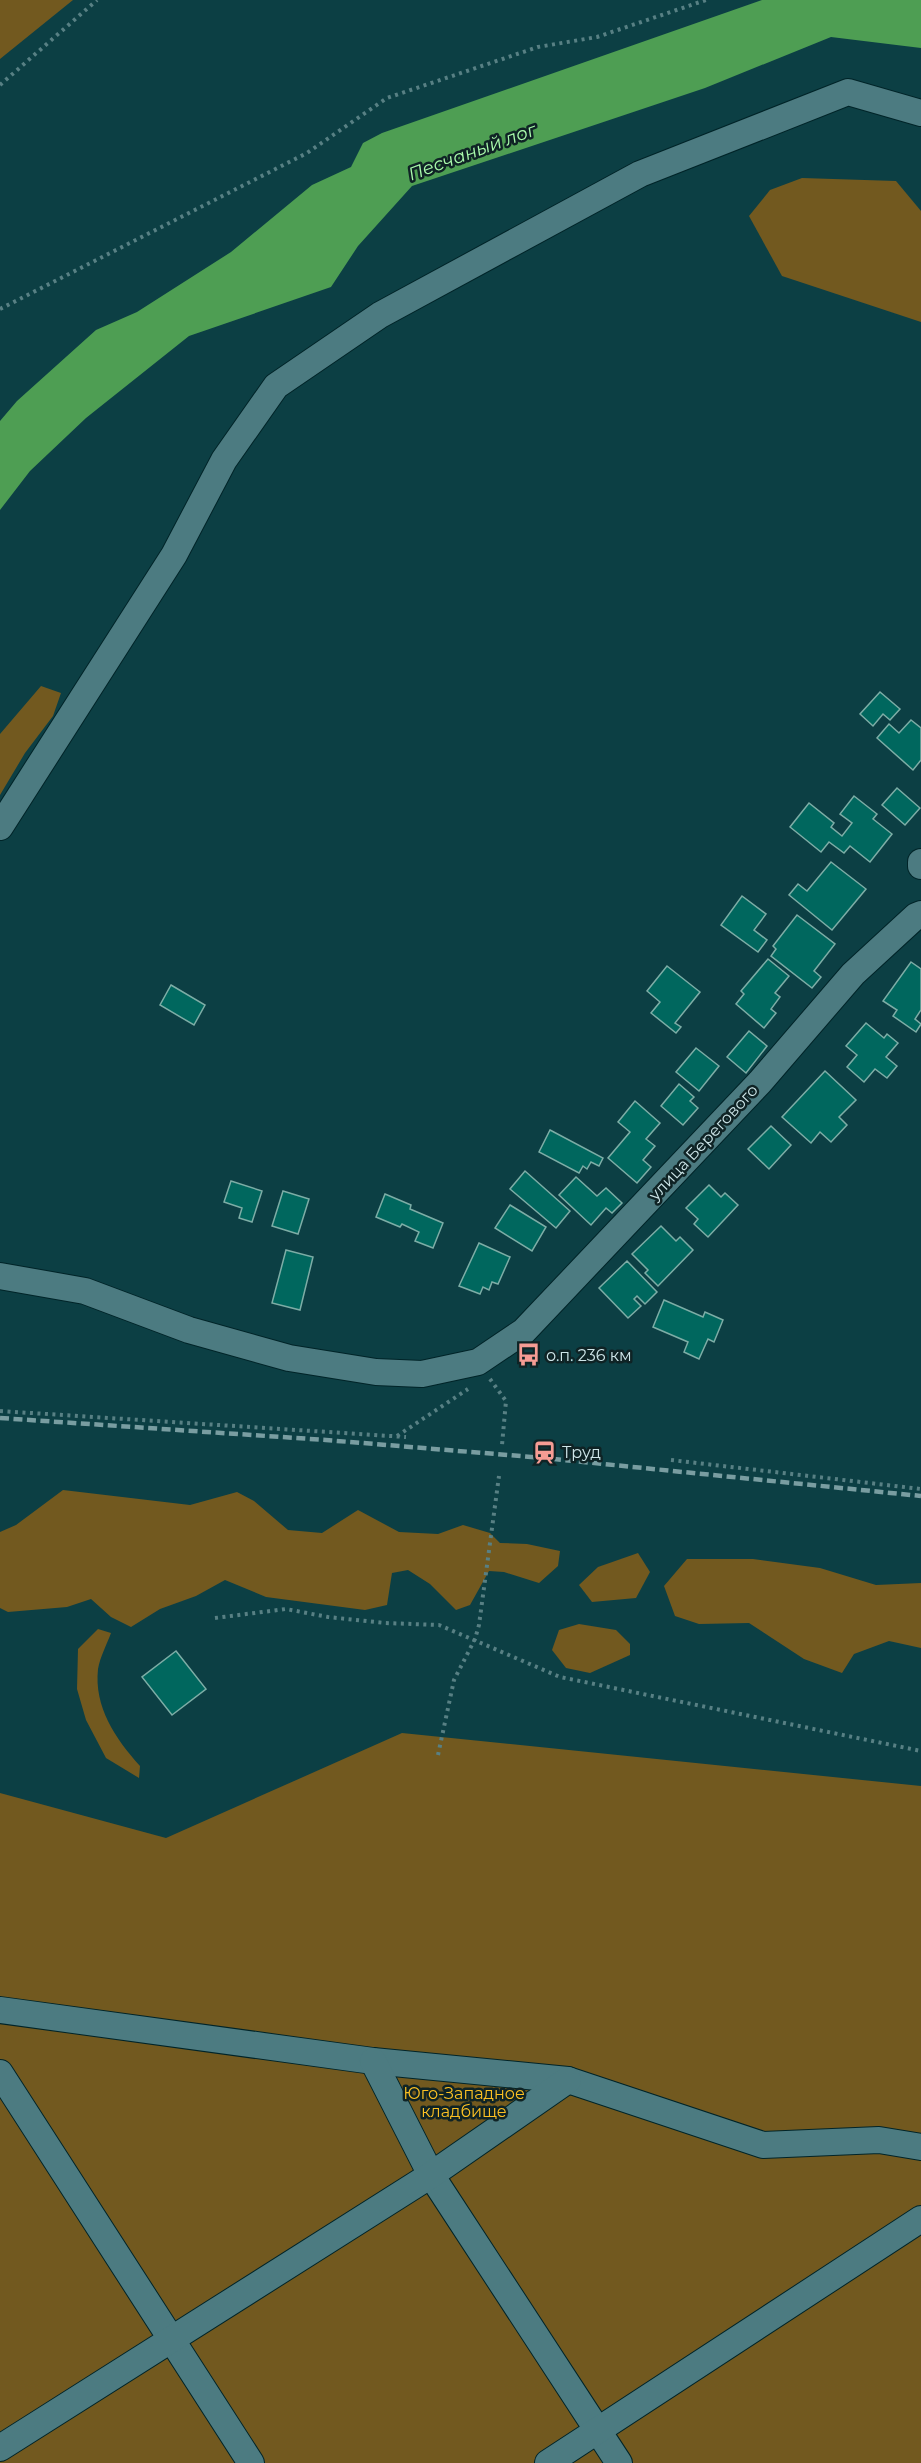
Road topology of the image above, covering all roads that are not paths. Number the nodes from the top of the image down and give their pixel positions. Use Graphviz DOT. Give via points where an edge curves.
graph roads {
  1 [pos="921,113"];
  2 [pos="0,827"];
  3 [pos="921,914"];
  4 [pos="0,1276"];
  5 [pos="0,2010"];
  6 [pos="373,2061"];
  7 [pos="0,2073"];
  8 [pos="568,2080"];
  9 [pos="921,2147"];
  10 [pos="431,2175"];
  11 [pos="921,2219"];
  12 [pos="172,2338"];
  13 [pos="599,2431"];
  14 [pos="0,2448"];
  15 [pos="251,2463"];
  16 [pos="548,2463"];
  17 [pos="619,2463"];
  1 -- 2 [label="street" via="848,92 640,174 380,315 276,386 224,460 174,555"];
  3 -- 4 [label="street, улица Берегового" via="853,974 760,1082 524,1331 478,1362 422,1374 376,1372 289,1358 189,1330 85,1292"];
  5 -- 6 [label="street"];
  6 -- 8 [label="street"];
  6 -- 10 [label="street"];
  7 -- 12 [label="street"];
  8 -- 9 [label="street" via="764,2145 879,2140"];
  8 -- 10 [label="street"];
  10 -- 12 [label="street"];
  10 -- 13 [label="street"];
  11 -- 13 [label="street"];
  12 -- 14 [label="street"];
  12 -- 15 [label="street"];
  13 -- 16 [label="street"];
  13 -- 17 [label="street"];
}
